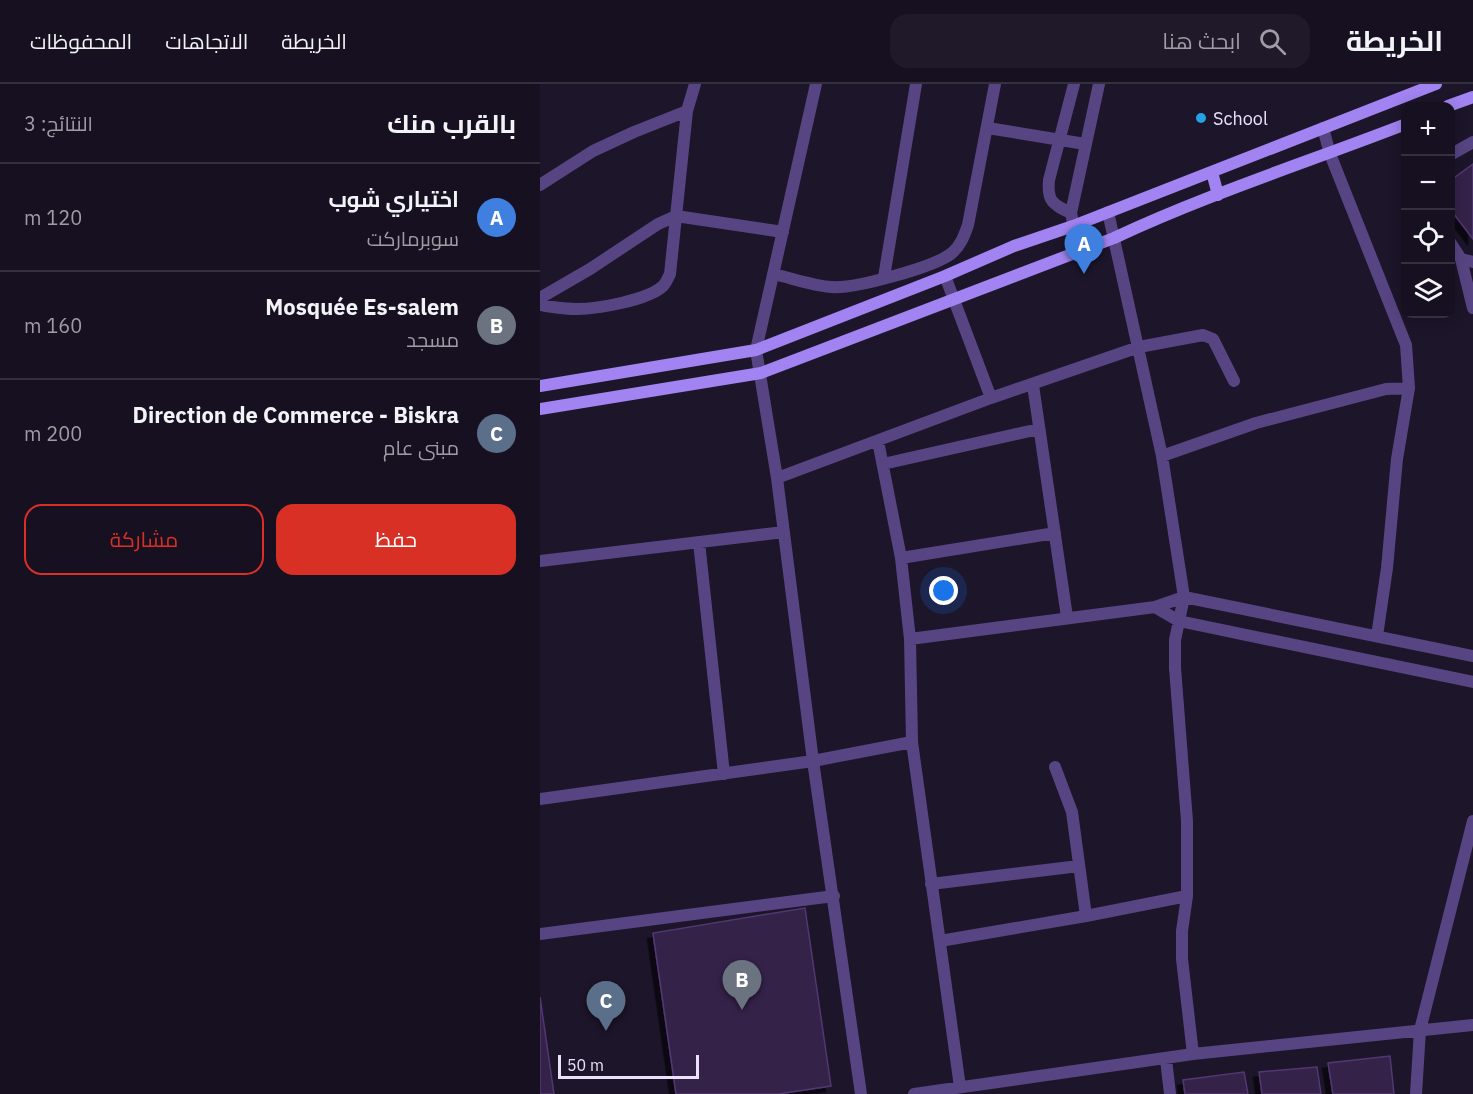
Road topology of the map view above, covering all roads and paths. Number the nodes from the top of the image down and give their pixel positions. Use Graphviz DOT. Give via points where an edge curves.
graph roads {
  1 [pos="695,84"];
  2 [pos="816,84"];
  3 [pos="916,84"];
  4 [pos="995,84"];
  5 [pos="1074,84"];
  6 [pos="1099,84"];
  7 [pos="1436,84"];
  8 [pos="1473,97"];
  9 [pos="1455,104"];
  10 [pos="687,111"];
  11 [pos="1401,126"];
  12 [pos="987,128"];
  13 [pos="1323,128"];
  14 [pos="1060,138"];
  15 [pos="1473,142"];
  16 [pos="1085,144"];
  17 [pos="1455,152"];
  18 [pos="1330,154"];
  19 [pos="1212,171"];
  20 [pos="540,185"];
  21 [pos="1218,195"];
  22 [pos="1108,212"];
  23 [pos="676,216"];
  24 [pos="1072,219"];
  25 [pos="783,231"];
  26 [pos="1114,238"];
  27 [pos="1455,248"];
  28 [pos="1079,251"];
  29 [pos="1467,261"];
  30 [pos="773,274"];
  31 [pos="945,276"];
  32 [pos="884,277"];
  33 [pos="540,298"];
  34 [pos="954,299"];
  35 [pos="540,304"];
  36 [pos="1473,308"];
  37 [pos="1139,347"];
  38 [pos="756,350"];
  39 [pos="761,373"];
  40 [pos="1234,381"];
  41 [pos="1033,385"];
  42 [pos="540,386"];
  43 [pos="1409,388"];
  44 [pos="991,398"];
  45 [pos="540,409"];
  46 [pos="1039,429"];
  47 [pos="878,441"];
  48 [pos="1162,456"];
  49 [pos="883,464"];
  50 [pos="777,478"];
  51 [pos="784,532"];
  52 [pos="1055,533"];
  53 [pos="699,542"];
  54 [pos="901,558"];
  55 [pos="540,561"];
  56 [pos="1184,597"];
  57 [pos="1155,607"];
  58 [pos="1067,617"];
  59 [pos="1179,621"];
  60 [pos="1377,636"];
  61 [pos="910,639"];
  62 [pos="1473,656"];
  63 [pos="1473,682"];
  64 [pos="912,742"];
  65 [pos="813,761"];
  66 [pos="1055,767"];
  67 [pos="724,774"];
  68 [pos="540,799"];
  69 [pos="1473,821"];
  70 [pos="1079,866"];
  71 [pos="931,884"];
  72 [pos="834,896"];
  73 [pos="1187,896"];
  74 [pos="1086,916"];
  75 [pos="540,934"];
  76 [pos="940,941"];
  77 [pos="1473,1025"];
  78 [pos="1420,1030"];
  79 [pos="1193,1054"];
  80 [pos="1167,1059"];
  81 [pos="960,1087"];
  82 [pos="991,1088"];
  83 [pos="861,1094"];
  84 [pos="914,1094"];
  85 [pos="1170,1094"];
  86 [pos="1416,1094"];
  1 -- 10 [label="street"];
  2 -- 25 [label="street"];
  3 -- 32 [label="street"];
  4 -- 12 [label="street"];
  5 -- 14 [label="street"];
  6 -- 16 [label="street"];
  7 -- 13 [label="street"];
  8 -- 9 [label="street"];
  10 -- 20 [label="street" via="593,151"];
  10 -- 23 [label="street"];
  11 -- 18 [label="street"];
  12 -- 14 [label="street"];
  12 -- 32 [label="street" via="962,242 939,262"];
  13 -- 18 [label="street"];
  13 -- 19 [label="street"];
  14 -- 16 [label="street"];
  14 -- 24 [label="street" via="1048,193 1050,200"];
  15 -- 17 [label="street"];
  16 -- 24 [label="street"];
  18 -- 21 [label="street"];
  18 -- 43 [label="street" via="1406,345"];
  19 -- 21 [label="street"];
  19 -- 22 [label="street"];
  21 -- 26 [label="street" via="1169,212"];
  22 -- 24 [label="street"];
  22 -- 26 [label="street"];
  23 -- 25 [label="street"];
  23 -- 33 [label="street"];
  23 -- 35 [label="street" via="670,274 651,294 580,309"];
  24 -- 28 [label="street"];
  24 -- 31 [label="street"];
  25 -- 30 [label="street"];
  26 -- 28 [label="street"];
  26 -- 37 [label="street"];
  27 -- 29 [label="street"];
  28 -- 34 [label="street"];
  29 -- 36 [label="street"];
  30 -- 32 [label="street" via="832,287"];
  30 -- 38 [label="street"];
  31 -- 34 [label="street"];
  31 -- 38 [label="street"];
  34 -- 39 [label="street"];
  34 -- 44 [label="street"];
  37 -- 40 [label="street" via="1203,335 1213,339"];
  37 -- 41 [label="street"];
  37 -- 48 [label="street"];
  38 -- 39 [label="street"];
  38 -- 42 [label="street"];
  39 -- 45 [label="street"];
  39 -- 50 [label="street"];
  41 -- 44 [label="street"];
  41 -- 46 [label="street"];
  43 -- 48 [label="street" via="1386,389 1256,423"];
  43 -- 60 [label="street"];
  44 -- 47 [label="street"];
  46 -- 49 [label="street"];
  46 -- 52 [label="street"];
  47 -- 49 [label="street"];
  47 -- 50 [label="street"];
  48 -- 56 [label="street"];
  49 -- 54 [label="street"];
  50 -- 51 [label="street"];
  51 -- 53 [label="street"];
  51 -- 65 [label="street"];
  52 -- 54 [label="street"];
  52 -- 58 [label="street"];
  53 -- 55 [label="street"];
  53 -- 67 [label="street"];
  54 -- 61 [label="street"];
  56 -- 57 [label="street"];
  56 -- 59 [label="street"];
  56 -- 60 [label="street"];
  57 -- 58 [label="street"];
  57 -- 59 [label="street"];
  58 -- 61 [label="street"];
  59 -- 63 [label="street"];
  59 -- 73 [label="street" via="1175,668 1187,821"];
  60 -- 62 [label="street"];
  61 -- 64 [label="street"];
  64 -- 65 [label="street"];
  64 -- 71 [label="street"];
  65 -- 67 [label="street"];
  65 -- 72 [label="street"];
  66 -- 70 [label="street" via="1072,812"];
  67 -- 68 [label="street"];
  69 -- 78 [label="street"];
  70 -- 71 [label="street"];
  70 -- 74 [label="street"];
  71 -- 76 [label="street"];
  72 -- 75 [label="street"];
  72 -- 83 [label="street"];
  73 -- 74 [label="street"];
  73 -- 79 [label="street" via="1182,959"];
  74 -- 76 [label="street"];
  76 -- 81 [label="street"];
  77 -- 78 [label="street"];
  78 -- 79 [label="street"];
  78 -- 86 [label="street"];
  79 -- 80 [label="street"];
  80 -- 82 [label="street"];
  80 -- 85 [label="street"];
  81 -- 82 [label="street"];
  81 -- 84 [label="street"];
}
